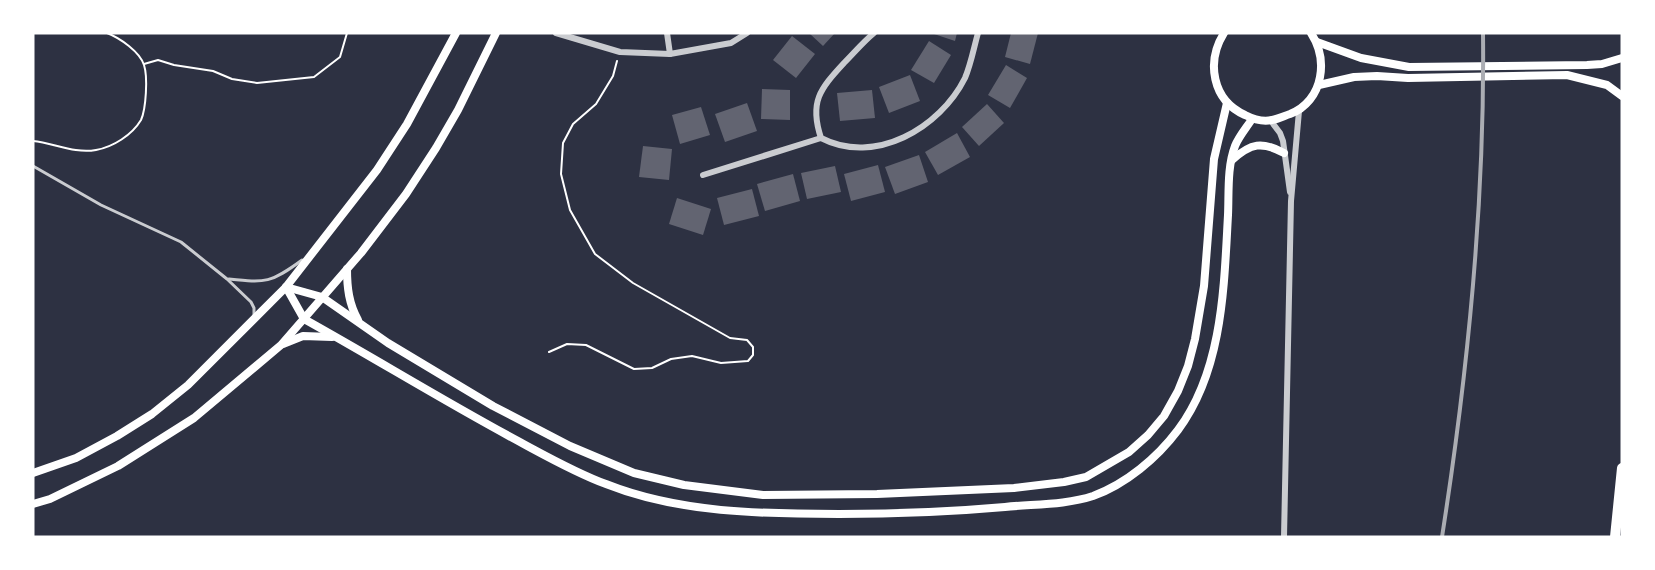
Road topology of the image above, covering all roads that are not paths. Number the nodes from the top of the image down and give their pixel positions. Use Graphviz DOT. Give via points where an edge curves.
graph roads {
  1 [pos="456,33"];
  2 [pos="496,33"];
  3 [pos="555,33"];
  4 [pos="667,33"];
  5 [pos="747,33"];
  6 [pos="874,33"];
  7 [pos="978,33"];
  8 [pos="1224,33"];
  9 [pos="1311,33"];
  10 [pos="1317,42"];
  11 [pos="670,54"];
  12 [pos="1622,58"];
  13 [pos="1319,85"];
  14 [pos="1622,96"];
  15 [pos="1227,103"];
  16 [pos="1299,111"];
  17 [pos="1252,119"];
  18 [pos="1271,121"];
  19 [pos="821,138"];
  20 [pos="1284,153"];
  21 [pos="1232,160"];
  22 [pos="33,166"];
  23 [pos="703,175"];
  24 [pos="1291,201"];
  25 [pos="310,254"];
  26 [pos="347,269"];
  27 [pos="227,279"];
  28 [pos="286,287"];
  29 [pos="322,297"];
  30 [pos="304,319"];
  31 [pos="254,320"];
  32 [pos="360,324"];
  33 [pos="338,338"];
  34 [pos="281,345"];
  35 [pos="1622,468"];
  36 [pos="33,473"];
  37 [pos="33,504"];
  38 [pos="1284,537"];
  39 [pos="1615,537"];
  1 -- 25 [label="main road" via="377,170"];
  2 -- 26 [label="main road" via="436,148 406,194"];
  3 -- 11 [label="street" via="620,52"];
  4 -- 11 [label="street"];
  5 -- 11 [label="street" via="731,43"];
  6 -- 19 [label="street" via="825,83 817,97 815,112"];
  7 -- 19 [label="street" via="966,76 923,127 883,145 832,144"];
  8 -- 15 [label="main road" via="1213,59 1218,90"];
  9 -- 10 [label="main road"];
  10 -- 12 [label="main road" via="1361,58 1409,67 1602,64"];
  10 -- 13 [label="main road" via="1322,63"];
  13 -- 14 [label="main road" via="1354,77 1567,75 1607,86"];
  13 -- 16 [label="main road"];
  15 -- 17 [label="main road"];
  15 -- 32 [label="main road" via="1214,159 1204,286 1188,366 1164,416 1148,435 1129,452 1086,477 1014,488 877,494 763,495 684,485 634,474 570,446 493,406"];
  16 -- 18 [label="main road"];
  16 -- 24 [label="street"];
  17 -- 18 [label="main road"];
  17 -- 21 [label="main road" via="1235,145"];
  18 -- 20 [label="street" via="1281,133"];
  19 -- 23 [label="street"];
  20 -- 21 [label="main road" via="1270,145 1256,145 1245,148"];
  20 -- 24 [label="street"];
  21 -- 33 [label="main road" via="1224,288 1214,344 1196,399 1180,428 1142,467 1093,496 1068,501 877,514 762,514 681,504 604,484 561,464"];
  22 -- 27 [label="lane" via="101,205 181,242"];
  24 -- 38 [label="street"];
  25 -- 27 [label="lane" via="271,280 261,283"];
  25 -- 28 [label="main road"];
  26 -- 29 [label="main road"];
  26 -- 32 [label="main road" via="352,310"];
  27 -- 31 [label="lane" via="251,302"];
  28 -- 29 [label="main road"];
  28 -- 30 [label="main road"];
  28 -- 31 [label="main road"];
  29 -- 30 [label="main road"];
  29 -- 32 [label="main road"];
  30 -- 33 [label="main road"];
  30 -- 34 [label="main road"];
  31 -- 36 [label="main road" via="152,414 76,458"];
  33 -- 34 [label="main road" via="303,336"];
  34 -- 37 [label="main road" via="194,418 92,480"];
  35 -- 39 [label="highway"];
}
